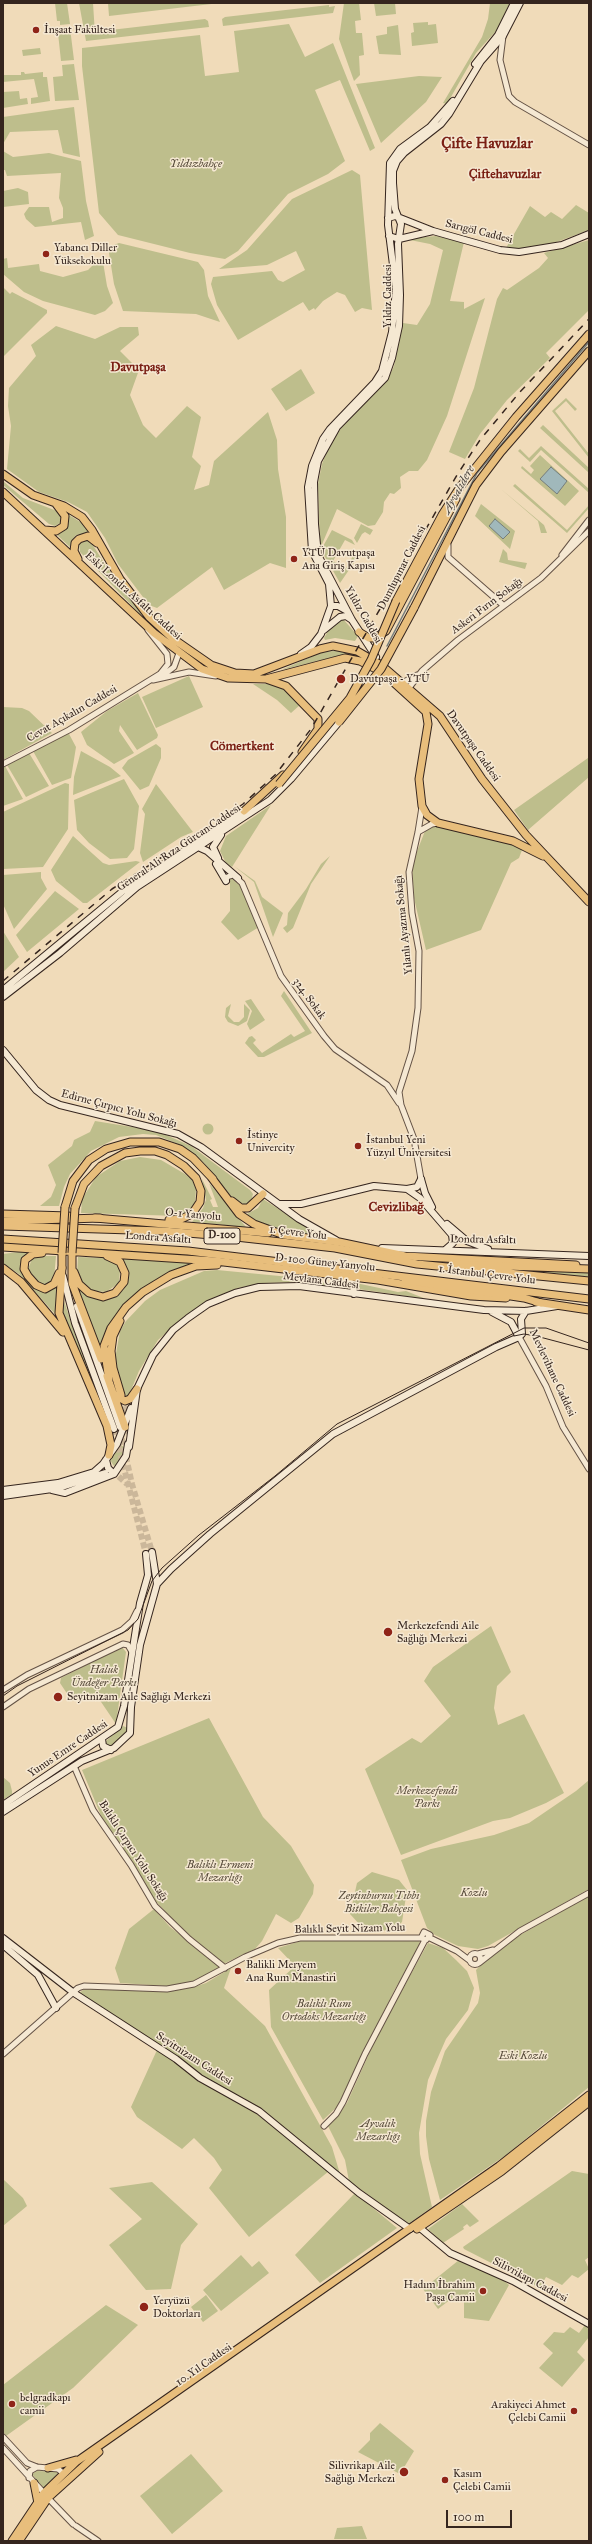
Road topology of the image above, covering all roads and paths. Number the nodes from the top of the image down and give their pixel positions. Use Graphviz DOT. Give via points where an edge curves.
graph roads {
  1 [pos="514,3"];
  2 [pos="520,3"];
  3 [pos="503,36"];
  4 [pos="589,145"];
  5 [pos="388,218"];
  6 [pos="399,218"];
  7 [pos="433,231"];
  8 [pos="589,234"];
  9 [pos="389,236"];
  10 [pos="399,238"];
  11 [pos="589,334"];
  12 [pos="589,351"];
  13 [pos="472,473"];
  14 [pos="3,474"];
  15 [pos="3,492"];
  16 [pos="56,503"];
  17 [pos="589,520"];
  18 [pos="453,529"];
  19 [pos="45,530"];
  20 [pos="589,530"];
  21 [pos="102,549"];
  22 [pos="562,555"];
  23 [pos="83,566"];
  24 [pos="503,605"];
  25 [pos="331,606"];
  26 [pos="348,612"];
  27 [pos="352,620"];
  28 [pos="146,625"];
  29 [pos="359,632"];
  30 [pos="321,634"];
  31 [pos="178,644"];
  32 [pos="179,653"];
  33 [pos="298,656"];
  34 [pos="381,665"];
  35 [pos="422,671"];
  36 [pos="217,676"];
  37 [pos="266,679"];
  38 [pos="153,680"];
  39 [pos="402,683"];
  40 [pos="408,689"];
  41 [pos="313,713"];
  42 [pos="443,720"];
  43 [pos="339,722"];
  44 [pos="428,724"];
  45 [pos="3,764"];
  46 [pos="279,784"];
  47 [pos="422,806"];
  48 [pos="244,811"];
  49 [pos="438,823"];
  50 [pos="231,826"];
  51 [pos="418,832"];
  52 [pos="526,835"];
  53 [pos="513,841"];
  54 [pos="194,847"];
  55 [pos="549,861"];
  56 [pos="222,865"];
  57 [pos="238,878"];
  58 [pos="226,881"];
  59 [pos="589,902"];
  60 [pos="44,954"];
  61 [pos="47,963"];
  62 [pos="3,990"];
  63 [pos="3,997"];
  64 [pos="3,1050"];
  65 [pos="401,1082"];
  66 [pos="387,1086"];
  67 [pos="401,1105"];
  68 [pos="211,1177"];
  69 [pos="421,1179"];
  70 [pos="407,1189"];
  71 [pos="263,1194"];
  72 [pos="278,1204"];
  73 [pos="301,1204"];
  74 [pos="3,1214"];
  75 [pos="294,1215"];
  76 [pos="100,1218"];
  77 [pos="3,1221"];
  78 [pos="136,1221"];
  79 [pos="3,1226"];
  80 [pos="284,1235"];
  81 [pos="3,1239"];
  82 [pos="340,1242"];
  83 [pos="356,1245"];
  84 [pos="3,1247"];
  85 [pos="445,1250"];
  86 [pos="59,1251"];
  87 [pos="72,1252"];
  88 [pos="94,1252"];
  89 [pos="499,1252"];
  90 [pos="588,1255"];
  91 [pos="438,1266"];
  92 [pos="589,1267"];
  93 [pos="3,1268"];
  94 [pos="62,1268"];
  95 [pos="273,1268"];
  96 [pos="382,1273"];
  97 [pos="336,1275"];
  98 [pos="589,1281"];
  99 [pos="72,1283"];
  100 [pos="156,1284"];
  101 [pos="354,1294"];
  102 [pos="589,1299"];
  103 [pos="541,1303"];
  104 [pos="560,1306"];
  105 [pos="484,1310"];
  106 [pos="589,1310"];
  107 [pos="526,1311"];
  108 [pos="521,1335"];
  109 [pos="71,1344"];
  110 [pos="109,1381"];
  111 [pos="137,1389"];
  112 [pos="118,1394"];
  113 [pos="135,1397"];
  114 [pos="119,1428"];
  115 [pos="117,1444"];
  116 [pos="129,1447"];
  117 [pos="108,1457"];
  118 [pos="589,1466"];
  119 [pos="105,1473"];
  120 [pos="114,1474"];
  121 [pos="3,1490"];
  122 [pos="52,1490"];
  123 [pos="3,1496"];
  124 [pos="152,1552"];
  125 [pos="146,1554"];
  126 [pos="157,1584"];
  127 [pos="140,1603"];
  128 [pos="132,1652"];
  129 [pos="3,1690"];
  130 [pos="3,1707"];
  131 [pos="120,1723"];
  132 [pos="132,1724"];
  133 [pos="102,1739"];
  134 [pos="111,1750"];
  135 [pos="74,1766"];
  136 [pos="3,1805"];
  137 [pos="3,1812"];
  138 [pos="589,1893"];
  139 [pos="3,1938"];
  140 [pos="425,1939"];
  141 [pos="3,1945"];
  142 [pos="495,1949"];
  143 [pos="457,1951"];
  144 [pos="476,1954"];
  145 [pos="469,1960"];
  146 [pos="479,1963"];
  147 [pos="225,1968"];
  148 [pos="74,1993"];
  149 [pos="56,2008"];
  150 [pos="3,2054"];
  151 [pos="589,2095"];
  152 [pos="589,2102"];
  153 [pos="324,2126"];
  154 [pos="415,2228"];
  155 [pos="459,2257"];
  156 [pos="589,2324"];
  157 [pos="3,2437"];
  158 [pos="3,2448"];
  159 [pos="82,2458"];
  160 [pos="38,2467"];
  161 [pos="48,2468"];
  162 [pos="63,2472"];
  163 [pos="31,2480"];
  164 [pos="58,2487"];
  165 [pos="46,2496"];
  166 [pos="38,2503"];
  167 [pos="12,2541"];
  168 [pos="19,2541"];
  169 [pos="98,2541"];
  1 -- 5 [label="main road, Yıldız Caddesi" via="498,35 479,57 451,103 430,126 394,156 388,171"];
  2 -- 3 [label="main road, Yıldız Caddesi"];
  3 -- 4 [label="street" via="500,60 509,96"];
  3 -- 6 [label="main road, Yıldız Caddesi" via="481,62 441,124 397,161 393,170 393,184 394,204"];
  5 -- 6 [label="main road"];
  5 -- 9 [label="main road, Yıldız Caddesi"];
  6 -- 7 [label="main road, Sarıgöl Caddesi"];
  6 -- 10 [label="main road, Yıldız Caddesi" via="402,228"];
  7 -- 8 [label="main road, Sarıgöl Caddesi" via="500,250 519,252 562,245"];
  7 -- 10 [label="main road"];
  9 -- 10 [label="main road"];
  9 -- 25 [label="main road, Yıldız Caddesi" via="396,289 392,332 385,362 375,382 323,439 309,476 312,551 329,584"];
  10 -- 26 [label="main road, Yıldız Caddesi" via="399,326 392,358 385,378 337,427 318,461 314,482 318,554"];
  11 -- 13 [label="main road, Dumlupınar Caddesi" via="516,417"];
  12 -- 18 [label="main road" via="489,466"];
  13 -- 29 [label="main road" via="386,631 374,638"];
  13 -- 46 [label="main road, Dumlupınar Caddesi, bridge" via="442,515 396,601 371,660 350,698"];
  14 -- 16 [label="main road, Eski Londra Asfaltı Caddesi" via="33,495"];
  15 -- 19 [label="main road, Eski Londra Asfaltı Caddesi"];
  16 -- 19 [label="main road" via="65,516 64,526 56,531"];
  16 -- 21 [label="main road, Eski Londra Asfaltı Caddesi" via="76,512 87,522"];
  17 -- 22 [label="street, Askeri Fırın Sokağı"];
  18 -- 24 [label="street" via="446,552 448,556"];
  18 -- 43 [label="main road, bridge" via="381,669"];
  19 -- 23 [label="main road, Eski Londra Asfaltı Caddesi"];
  20 -- 22 [label="street, Askeri Fırın Sokağı"];
  21 -- 23 [label="main road" via="92,537 85,536 79,539 74,552"];
  21 -- 31 [label="main road, Eski Londra Asfaltı Caddesi" via="137,603"];
  22 -- 24 [label="street, Askeri Fırın Sokağı" via="541,578"];
  23 -- 28 [label="main road, Eski Londra Asfaltı Caddesi"];
  24 -- 35 [label="street, Askeri Fırın Sokağı"];
  25 -- 26 [label="main road" via="338,606"];
  25 -- 30 [label="main road"];
  26 -- 27 [label="main road, Yıldız Caddesi"];
  27 -- 29 [label="main road, Yıldız Caddesi"];
  27 -- 30 [label="main road" via="346,616 340,617 329,624"];
  28 -- 32 [label="main road, Eski Londra Asfaltı Caddesi"];
  28 -- 38 [label="street" via="151,635 164,648 168,658 164,671"];
  29 -- 34 [label="main road, Yıldız Caddesi"];
  30 -- 33 [label="main road" via="311,647"];
  31 -- 32 [label="main road"];
  31 -- 33 [label="main road, Eski Londra Asfaltı Caddesi" via="211,665 245,674 262,672"];
  32 -- 36 [label="main road, Eski Londra Asfaltı Caddesi"];
  32 -- 38 [label="street" via="172,670"];
  33 -- 34 [label="main road, Davutpaşa Caddesi" via="327,647 344,647 363,654"];
  34 -- 39 [label="main road, Davutpaşa Caddesi"];
  35 -- 39 [label="street, Askeri Fırın Sokağı"];
  35 -- 40 [label="street, Askeri Fırın Sokağı"];
  36 -- 37 [label="main road, Eski Londra Asfaltı Caddesi" via="240,680"];
  36 -- 38 [label="street" via="189,672"];
  37 -- 41 [label="main road" via="286,686"];
  37 -- 44 [label="main road, Davutpaşa Caddesi" via="326,661 352,659 378,670 400,688 425,711"];
  38 -- 45 [label="street, Cevat Açıkalın Caddesi" via="69,730"];
  39 -- 40 [label="main road, Davutpaşa Caddesi"];
  40 -- 42 [label="main road, Davutpaşa Caddesi"];
  41 -- 43 [label="main road" via="328,722"];
  41 -- 48 [label="main road" via="320,722 316,732 286,772"];
  42 -- 44 [label="main road" via="435,717"];
  42 -- 52 [label="main road, Davutpaşa Caddesi" via="479,775"];
  43 -- 50 [label="main road, General Ali Rıza Gürcan Caddesi" via="278,792"];
  44 -- 47 [label="main road" via="419,779"];
  46 -- 48 [label="main road, General Ali Rıza Gürcan Caddesi"];
  47 -- 49 [label="main road" via="427,815"];
  47 -- 51 [label="street, Yılanlı Ayazma Sokağı"];
  48 -- 54 [label="main road, General Ali Rıza Gürcan Caddesi"];
  49 -- 51 [label="street"];
  49 -- 53 [label="main road, Davutpaşa Caddesi"];
  50 -- 54 [label="main road, General Ali Rıza Gürcan Caddesi"];
  50 -- 56 [label="main road" via="213,847"];
  51 -- 65 [label="street, Yılanlı Ayazma Sokağı" via="409,872 412,913 419,951 418,1008 409,1062"];
  52 -- 53 [label="main road" via="522,840"];
  52 -- 55 [label="main road, Davutpaşa Caddesi"];
  53 -- 55 [label="main road, Davutpaşa Caddesi"];
  54 -- 56 [label="main road" via="209,853"];
  54 -- 58 [label="main road" via="212,859"];
  54 -- 60 [label="main road, General Ali Rıza Gürcan Caddesi" via="123,891"];
  54 -- 61 [label="main road, General Ali Rıza Gürcan Caddesi" via="136,887"];
  55 -- 59 [label="main road, Davutpaşa Caddesi"];
  56 -- 57 [label="main road"];
  57 -- 58 [label="street" via="229,876"];
  57 -- 66 [label="street, 324. Sokak" via="245,886 284,982 329,1043"];
  60 -- 61 [label="main road"];
  60 -- 62 [label="main road, General Ali Rıza Gürcan Caddesi"];
  61 -- 63 [label="main road, General Ali Rıza Gürcan Caddesi"];
  64 -- 71 [label="main road, Edirne Çırpıcı Yolu Sokağı" via="36,1090 49,1100 168,1130 194,1142"];
  65 -- 66 [label="street" via="395,1088"];
  65 -- 67 [label="street, Yılanlı Ayazma Sokağı"];
  66 -- 67 [label="street, 324. Sokak"];
  67 -- 69 [label="street, Yılanlı Ayazma Sokağı" via="412,1135"];
  68 -- 71 [label="main road" via="241,1208 252,1206"];
  68 -- 80 [label="main road" via="227,1201 242,1216 258,1226"];
  68 -- 86 [label="main road, bridge" via="193,1158 171,1145 150,1141 130,1142 106,1148 84,1165 73,1181 65,1207"];
  69 -- 70 [label="main road" via="417,1187"];
  69 -- 89 [label="main road" via="430,1204 451,1228 472,1244"];
  70 -- 73 [label="main road" via="374,1186"];
  70 -- 85 [label="main road" via="420,1198 452,1235 453,1242"];
  71 -- 72 [label="main road, Edirne Çırpıcı Yolu Sokağı"];
  72 -- 73 [label="main road"];
  72 -- 75 [label="main road, Edirne Çırpıcı Yolu Sokağı"];
  73 -- 75 [label="main road" via="293,1210"];
  74 -- 76 [label="main road"];
  75 -- 82 [label="main road, Edirne Çırpıcı Yolu Sokağı"];
  76 -- 77 [label="main road"];
  76 -- 78 [label="main road, O-1 Yanyolu"];
  78 -- 80 [label="main road, O-1 Yanyolu"];
  78 -- 87 [label="main road, bridge" via="176,1220 192,1214 201,1197 200,1185 196,1178 184,1166 166,1155 148,1151 125,1153 108,1161 92,1175 81,1190 75,1208"];
  79 -- 91 [label="main road, 1. Çevre Yolu / D-100" via="206,1234 335,1248"];
  80 -- 82 [label="main road"];
  81 -- 96 [label="main road, Londra Asfaltı / D-100" via="188,1251"];
  82 -- 83 [label="main road"];
  83 -- 85 [label="main road, Londra Asfaltı" via="405,1250"];
  83 -- 92 [label="main road" via="391,1254 420,1257 506,1260"];
  84 -- 86 [label="main road"];
  85 -- 89 [label="main road, Londra Asfaltı"];
  86 -- 86 [label="main road" via="56,1281 48,1288 41,1288 26,1273 25,1260 33,1254"];
  86 -- 88 [label="main road, D-100 Güney Yanyolu"];
  86 -- 94 [label="main road"];
  87 -- 88 [label="main road" via="75,1274 82,1288 95,1295 115,1293 124,1282 124,1268 116,1259"];
  87 -- 99 [label="main road"];
  88 -- 95 [label="main road, D-100 Güney Yanyolu" via="196,1259"];
  89 -- 90 [label="main road, Londra Asfaltı"];
  91 -- 92 [label="main road" via="463,1264"];
  91 -- 98 [label="main road, 1. Çevre Yolu / D-100"];
  93 -- 109 [label="main road" via="14,1275 40,1303"];
  94 -- 109 [label="main road" via="59,1313"];
  94 -- 114 [label="main road" via="75,1323"];
  95 -- 97 [label="main road, D-100 Güney Yanyolu"];
  95 -- 100 [label="main road" via="196,1266 171,1275"];
  96 -- 102 [label="main road, 1. İstanbul Çevre Yolu / D-100"];
  96 -- 103 [label="main road" via="434,1286 524,1298"];
  97 -- 101 [label="main road" via="352,1284"];
  97 -- 103 [label="main road, D-100 Güney Yanyolu" via="471,1296"];
  99 -- 110 [label="main road"];
  99 -- 114 [label="main road" via="82,1321"];
  100 -- 110 [label="main road" via="126,1308 107,1334 103,1352"];
  100 -- 112 [label="main road" via="125,1315 113,1336 111,1351"];
  101 -- 105 [label="main road, Mevlana Caddesi"];
  101 -- 111 [label="main road, Mevlana Caddesi" via="299,1286 268,1286 234,1293 217,1300 188,1318 165,1339 147,1365"];
  103 -- 104 [label="main road, D-100 Güney Yanyolu"];
  104 -- 106 [label="main road, D-100 Güney Yanyolu"];
  104 -- 107 [label="main road"];
  105 -- 107 [label="main road"];
  105 -- 108 [label="main road" via="506,1319"];
  107 -- 108 [label="main road, Mevlevihane Caddesi" via="521,1319"];
  108 -- 118 [label="street, Mevlevihane Caddesi" via="560,1416"];
  108 -- 126 [label="main road" via="334,1434 210,1534"];
  109 -- 117 [label="main road" via="107,1426 111,1445"];
  110 -- 112 [label="main road"];
  111 -- 112 [label="main road" via="130,1399 125,1401 120,1400"];
  111 -- 113 [label="main road, Mevlana Caddesi"];
  112 -- 114 [label="main road"];
  113 -- 114 [label="main road, Mevlana Caddesi"];
  113 -- 116 [label="main road, Mevlana Caddesi"];
  114 -- 115 [label="main road, Mevlana Caddesi"];
  114 -- 116 [label="main road"];
  115 -- 116 [label="main road" via="124,1443"];
  115 -- 117 [label="main road, Mevlana Caddesi"];
  116 -- 120 [label="main road, Mevlana Caddesi"];
  117 -- 120 [label="main road" via="108,1468"];
  117 -- 121 [label="main road, Mevlana Caddesi" via="90,1474 72,1480"];
  119 -- 122 [label="main road"];
  120 -- 122 [label="main road" via="65,1493"];
  122 -- 123 [label="main road"];
  124 -- 126 [label="main road"];
  125 -- 127 [label="main road, Yunus Emre Caddesi" via="148,1575"];
  126 -- 132 [label="main road" via="139,1649 131,1707"];
  127 -- 128 [label="main road, Yunus Emre Caddesi"];
  127 -- 129 [label="street" via="132,1621 122,1630 27,1675"];
  128 -- 130 [label="street" via="128,1645 123,1644 29,1689"];
  128 -- 131 [label="main road, Yunus Emre Caddesi"];
  131 -- 132 [label="main road"];
  131 -- 133 [label="main road, Yunus Emre Caddesi"];
  132 -- 134 [label="main road, Yunus Emre Caddesi" via="130,1733"];
  133 -- 134 [label="main road" via="105,1748"];
  133 -- 136 [label="main road, Yunus Emre Caddesi"];
  134 -- 135 [label="main road, Yunus Emre Caddesi"];
  135 -- 137 [label="main road, Yunus Emre Caddesi"];
  135 -- 147 [label="street, Balıklı Çırpıcı Yolu Sokağı" via="93,1810 131,1865 155,1906 179,1930"];
  138 -- 142 [label="street" via="520,1931"];
  139 -- 148 [label="main road, Seyitnizam Caddesi"];
  140 -- 143 [label="street"];
  140 -- 147 [label="street, Balıklı Seyit Nizam Yolu" via="300,1938 278,1943"];
  140 -- 153 [label="street" via="343,2102"];
  141 -- 149 [label="main road" via="38,1975"];
  142 -- 144 [label="street"];
  142 -- 146 [label="street"];
  143 -- 144 [label="street"];
  143 -- 145 [label="street"];
  144 -- 145 [label="street"];
  144 -- 146 [label="street" via="480,1959"];
  145 -- 146 [label="street" via="474,1965"];
  147 -- 148 [label="street, Balıklı Seyit Nizam Yolu" via="194,1984 167,1988 84,1986"];
  148 -- 149 [label="street, Balıklı Seyit Nizam Yolu"];
  148 -- 154 [label="main road, Seyitnizam Caddesi" via="176,2059 200,2078 247,2103 359,2193"];
  149 -- 150 [label="street, Balıklı Seyit Nizam Yolu"];
  151 -- 154 [label="main road" via="518,2153"];
  152 -- 154 [label="main road" via="533,2148"];
  154 -- 155 [label="main road, Seyitnizam Caddesi"];
  154 -- 159 [label="main road, 10. Yıl Caddesi"];
  154 -- 164 [label="main road, 10. Yıl Caddesi" via="103,2449"];
  155 -- 156 [label="main road, Silivrikapı Caddesi" via="513,2281"];
  157 -- 160 [label="street" via="21,2459"];
  158 -- 163 [label="street"];
  159 -- 161 [label="main road"];
  159 -- 162 [label="main road, 10. Yıl Caddesi"];
  160 -- 161 [label="street"];
  160 -- 163 [label="street" via="30,2471"];
  161 -- 162 [label="street"];
  162 -- 164 [label="main road" via="64,2478"];
  162 -- 165 [label="main road, 10. Yıl Caddesi"];
  163 -- 165 [label="street"];
  163 -- 166 [label="main road"];
  164 -- 165 [label="main road, 10. Yıl Caddesi"];
  165 -- 166 [label="main road, 10. Yıl Caddesi"];
  165 -- 168 [label="main road, 10. Yıl Caddesi"];
  165 -- 169 [label="street" via="86,2535"];
  166 -- 167 [label="main road, 10. Yıl Caddesi"];
}
